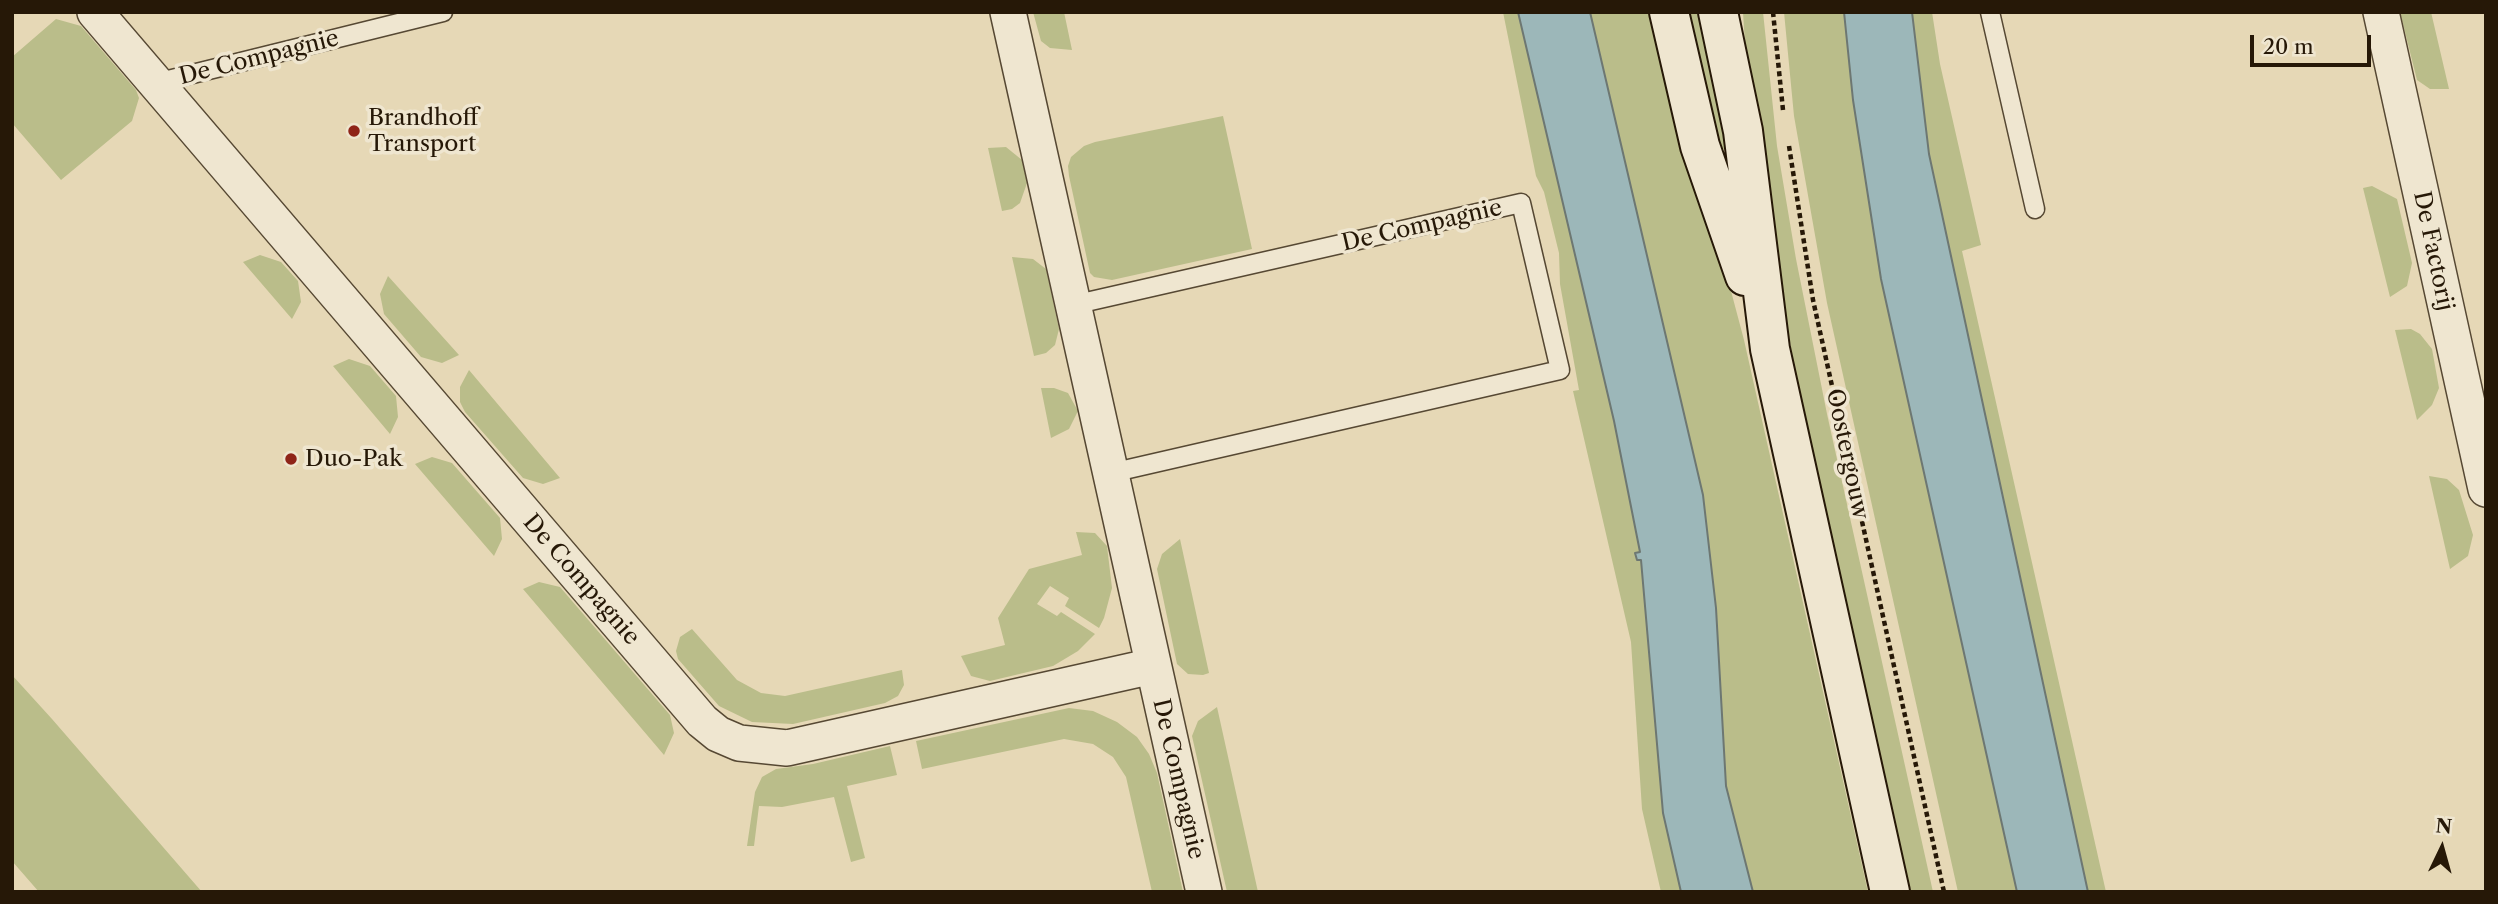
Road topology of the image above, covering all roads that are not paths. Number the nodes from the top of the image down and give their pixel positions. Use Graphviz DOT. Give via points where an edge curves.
graph roads {
  1 [pos="96,12"];
  2 [pos="443,12"];
  3 [pos="1009,12"];
  4 [pos="1669,12"];
  5 [pos="1718,12"];
  6 [pos="1990,12"];
  7 [pos="2381,12"];
  8 [pos="156,83"];
  9 [pos="2035,209"];
  10 [pos="1073,305"];
  11 [pos="1770,349"];
  12 [pos="1111,474"];
  13 [pos="2486,489"];
  14 [pos="1153,666"];
  15 [pos="1203,892"];
  16 [pos="1890,892"];
  1 -- 8 [label="street, De Compagnie"];
  2 -- 8 [label="lane, De Compagnie"];
  3 -- 10 [label="street, De Compagnie"];
  4 -- 11 [label="main road" via="1700,146"];
  5 -- 11 [label="main road" via="1743,131"];
  6 -- 9 [label="lane"];
  7 -- 13 [label="street, De Factorij"];
  8 -- 14 [label="street, De Compagnie" via="718,734 762,748 787,748"];
  10 -- 12 [label="street, De Compagnie"];
  10 -- 12 [label="lane, De Compagnie" via="1521,203 1560,370"];
  11 -- 16 [label="main road"];
  12 -- 14 [label="street, De Compagnie"];
  14 -- 15 [label="street, De Compagnie"];
}
